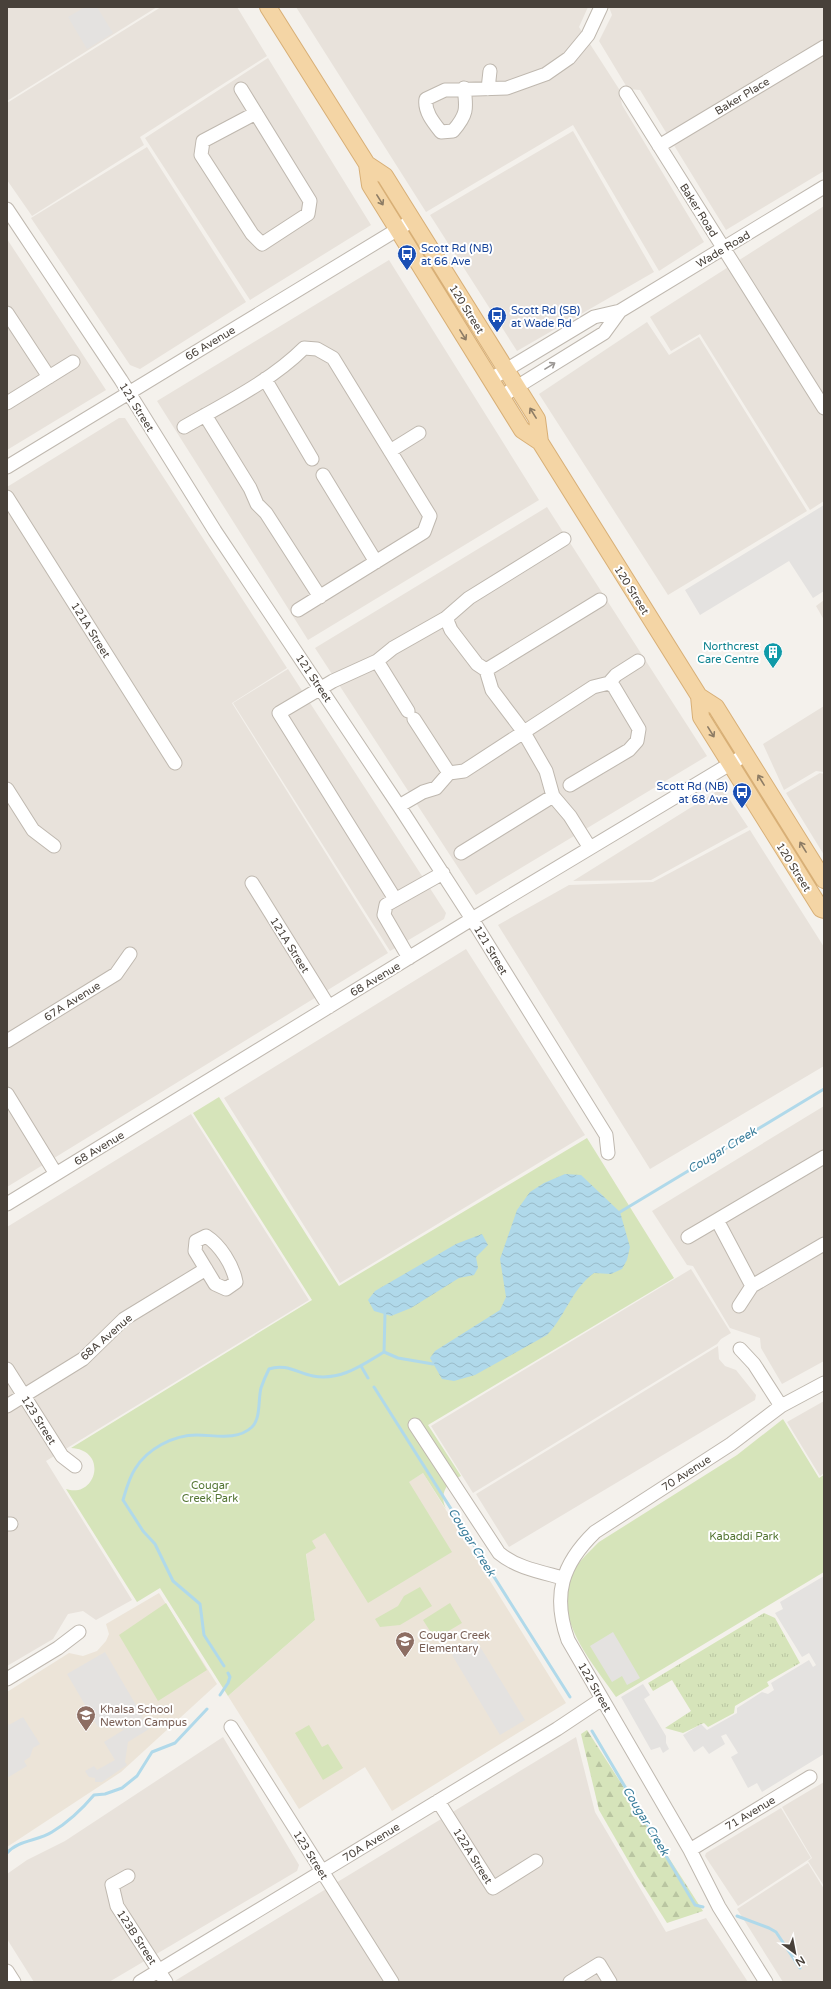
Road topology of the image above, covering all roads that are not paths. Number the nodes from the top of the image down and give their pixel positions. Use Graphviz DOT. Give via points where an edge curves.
graph roads {
  1 [pos="268,7"];
  2 [pos="601,7"];
  3 [pos="824,47"];
  4 [pos="490,71"];
  5 [pos="464,88"];
  6 [pos="241,89"];
  7 [pos="488,89"];
  8 [pos="626,93"];
  9 [pos="256,113"];
  10 [pos="659,146"];
  11 [pos="367,164"];
  12 [pos="824,187"];
  13 [pos="7,209"];
  14 [pos="413,220"];
  15 [pos="398,229"];
  16 [pos="724,249"];
  17 [pos="620,311"];
  18 [pos="7,313"];
  19 [pos="73,362"];
  20 [pos="506,370"];
  21 [pos="50,377"];
  22 [pos="265,379"];
  23 [pos="491,379"];
  24 [pos="516,387"];
  25 [pos="129,393"];
  26 [pos="502,396"];
  27 [pos="7,403"];
  28 [pos="824,408"];
  29 [pos="205,415"];
  30 [pos="184,427"];
  31 [pos="419,433"];
  32 [pos="540,442"];
  33 [pos="390,451"];
  34 [pos="312,459"];
  35 [pos="7,467"];
  36 [pos="323,475"];
  37 [pos="7,497"];
  38 [pos="564,539"];
  39 [pos="376,562"];
  40 [pos="320,597"];
  41 [pos="600,600"];
  42 [pos="298,610"];
  43 [pos="446,618"];
  44 [pos="638,661"];
  45 [pos="377,662"];
  46 [pos="486,670"];
  47 [pos="610,684"];
  48 [pos="321,688"];
  49 [pos="698,696"];
  50 [pos="524,731"];
  51 [pos="745,755"];
  52 [pos="175,764"];
  53 [pos="730,764"];
  54 [pos="449,773"];
  55 [pos="570,785"];
  56 [pos="7,789"];
  57 [pos="553,796"];
  58 [pos="399,806"];
  59 [pos="54,846"];
  60 [pos="590,848"];
  61 [pos="461,853"];
  62 [pos="443,873"];
  63 [pos="824,880"];
  64 [pos="252,883"];
  65 [pos="395,899"];
  66 [pos="824,910"];
  67 [pos="472,919"];
  68 [pos="130,954"];
  69 [pos="409,958"];
  70 [pos="329,1007"];
  71 [pos="7,1041"];
  72 [pos="7,1094"];
  73 [pos="608,1153"];
  74 [pos="824,1157"];
  75 [pos="56,1174"];
  76 [pos="7,1204"];
  77 [pos="717,1220"];
  78 [pos="688,1237"];
  79 [pos="824,1244"];
  80 [pos="206,1269"];
  81 [pos="752,1286"];
  82 [pos="739,1306"];
  83 [pos="740,1349"];
  84 [pos="7,1369"];
  85 [pos="824,1384"];
  86 [pos="24,1396"];
  87 [pos="7,1406"];
  88 [pos="781,1406"];
  89 [pos="414,1425"];
  90 [pos="75,1466"];
  91 [pos="563,1578"];
  92 [pos="79,1632"];
  93 [pos="7,1679"];
  94 [pos="602,1699"];
  95 [pos="231,1727"];
  96 [pos="810,1778"];
  97 [pos="438,1801"];
  98 [pos="690,1850"];
  99 [pos="536,1861"];
  100 [pos="322,1872"];
  101 [pos="128,1876"];
  102 [pos="7,1971"];
  103 [pos="158,1971"];
  104 [pos="14,1982"];
  105 [pos="140,1982"];
  106 [pos="166,1982"];
  107 [pos="392,1982"];
  108 [pos="570,1982"];
  109 [pos="610,1982"];
  110 [pos="766,1982"];
  1 -- 11 [label="main road, 120 Street"];
  2 -- 7 [label="street" via="588,35 569,58 546,74 530,81 507,88"];
  3 -- 10 [label="street, Baker Place"];
  4 -- 7 [label="street"];
  5 -- 7 [label="street"];
  6 -- 9 [label="street"];
  8 -- 10 [label="street, Baker Road"];
  9 -- 9 [label="street" via="310,201 308,214 262,244 252,234 202,155 203,141"];
  10 -- 16 [label="street, Baker Road"];
  11 -- 14 [label="main road, 120 Street" via="385,176"];
  11 -- 15 [label="main road, 120 Street, one-way" via="370,185"];
  12 -- 16 [label="street, Wade Road"];
  13 -- 25 [label="street, 121 Street"];
  14 -- 15 [label="street, 66 Avenue"];
  14 -- 20 [label="main road, 120 Street"];
  15 -- 23 [label="main road, 120 Street, one-way"];
  15 -- 25 [label="street, 66 Avenue"];
  16 -- 17 [label="street, Wade Road"];
  16 -- 28 [label="street, Baker Road"];
  17 -- 20 [label="street, Wade Road" via="594,317"];
  24 -- 17 [label="street, Wade Road, one-way" via="604,333"];
  18 -- 21 [label="street"];
  19 -- 21 [label="street"];
  20 -- 23 [label="street, Wade Road"];
  20 -- 24 [label="main road, 120 Street"];
  21 -- 27 [label="street"];
  22 -- 29 [label="street"];
  22 -- 33 [label="street" via="304,348 317,349 333,358"];
  22 -- 34 [label="street"];
  23 -- 26 [label="main road, 120 Street"];
  24 -- 26 [label="street, Wade Road"];
  32 -- 24 [label="main road, 120 Street, one-way" via="537,419"];
  25 -- 35 [label="street, 66 Avenue"];
  25 -- 48 [label="street, 121 Street" via="215,531"];
  26 -- 32 [label="main road, 120 Street" via="522,430"];
  29 -- 30 [label="street"];
  29 -- 40 [label="street" via="250,488 257,504"];
  31 -- 33 [label="street"];
  32 -- 49 [label="main road, 120 Street"];
  33 -- 39 [label="street" via="430,516 424,532"];
  36 -- 39 [label="street"];
  37 -- 52 [label="street, 121A Street"];
  38 -- 43 [label="street" via="469,598"];
  39 -- 40 [label="street"];
  40 -- 42 [label="street"];
  41 -- 46 [label="street"];
  43 -- 45 [label="street" via="393,648"];
  43 -- 46 [label="street" via="451,630 477,664"];
  44 -- 47 [label="street" via="616,675"];
  45 -- 48 [label="street" via="361,667"];
  45 -- 54 [label="street"];
  46 -- 50 [label="street" via="492,690"];
  47 -- 50 [label="street" via="594,687"];
  47 -- 55 [label="street" via="639,729 637,741 628,750"];
  48 -- 58 [label="street, 121 Street"];
  48 -- 65 [label="street" via="279,714"];
  49 -- 51 [label="main road, 120 Street" via="716,707"];
  49 -- 53 [label="main road, 120 Street, one-way" via="701,717"];
  50 -- 54 [label="street" via="464,771"];
  50 -- 57 [label="street" via="546,771"];
  51 -- 53 [label="street, 68 Avenue"];
  63 -- 51 [label="main road, 120 Street, one-way"];
  53 -- 60 [label="street, 68 Avenue"];
  53 -- 66 [label="main road, 120 Street"];
  54 -- 58 [label="street" via="436,788 423,792"];
  56 -- 59 [label="street" via="33,830"];
  57 -- 60 [label="street" via="570,816"];
  57 -- 61 [label="street"];
  58 -- 62 [label="street, 121 Street"];
  60 -- 67 [label="street, 68 Avenue"];
  62 -- 65 [label="street"];
  62 -- 67 [label="street, 121 Street"];
  64 -- 70 [label="street, 121A Street"];
  65 -- 69 [label="street" via="386,905 384,915"];
  67 -- 69 [label="street, 68 Avenue"];
  67 -- 73 [label="street, 121 Street" via="606,1135"];
  68 -- 71 [label="street, 67A Avenue" via="116,974"];
  69 -- 70 [label="street, 68 Avenue"];
  70 -- 75 [label="street, 68 Avenue"];
  72 -- 75 [label="street"];
  74 -- 77 [label="street"];
  75 -- 76 [label="street, 68 Avenue"];
  77 -- 78 [label="street"];
  77 -- 81 [label="street"];
  79 -- 81 [label="street"];
  80 -- 86 [label="street, 68A Avenue" via="124,1319 83,1359"];
  81 -- 82 [label="street"];
  83 -- 88 [label="street" via="754,1364"];
  84 -- 86 [label="street, 123 Street"];
  85 -- 88 [label="street, 70 Avenue"];
  86 -- 87 [label="street, 68A Avenue"];
  86 -- 90 [label="street, 123 Street" via="62,1456"];
  88 -- 91 [label="street, 70 Avenue" via="731,1444 595,1532 580,1546"];
  89 -- 91 [label="street" via="499,1553 519,1566"];
  91 -- 94 [label="street, 122 Street" via="560,1597 562,1622 568,1640"];
  92 -- 93 [label="street"];
  94 -- 97 [label="street, 70A Avenue"];
  94 -- 98 [label="street, 122 Street"];
  95 -- 100 [label="street, 123 Street"];
  96 -- 98 [label="street, 71 Avenue"];
  97 -- 99 [label="street, 122A Street" via="493,1888"];
  97 -- 100 [label="street, 70A Avenue"];
  98 -- 110 [label="street, 122 Street" via="719,1907"];
  100 -- 103 [label="street, 70A Avenue"];
  100 -- 107 [label="street, 123 Street"];
  101 -- 103 [label="street, 123B Street" via="112,1885 117,1906"];
  102 -- 104 [label="street"];
  103 -- 105 [label="street, 70A Avenue"];
  103 -- 106 [label="street, 123B Street"];
  108 -- 109 [label="street" via="599,1964"];
}
